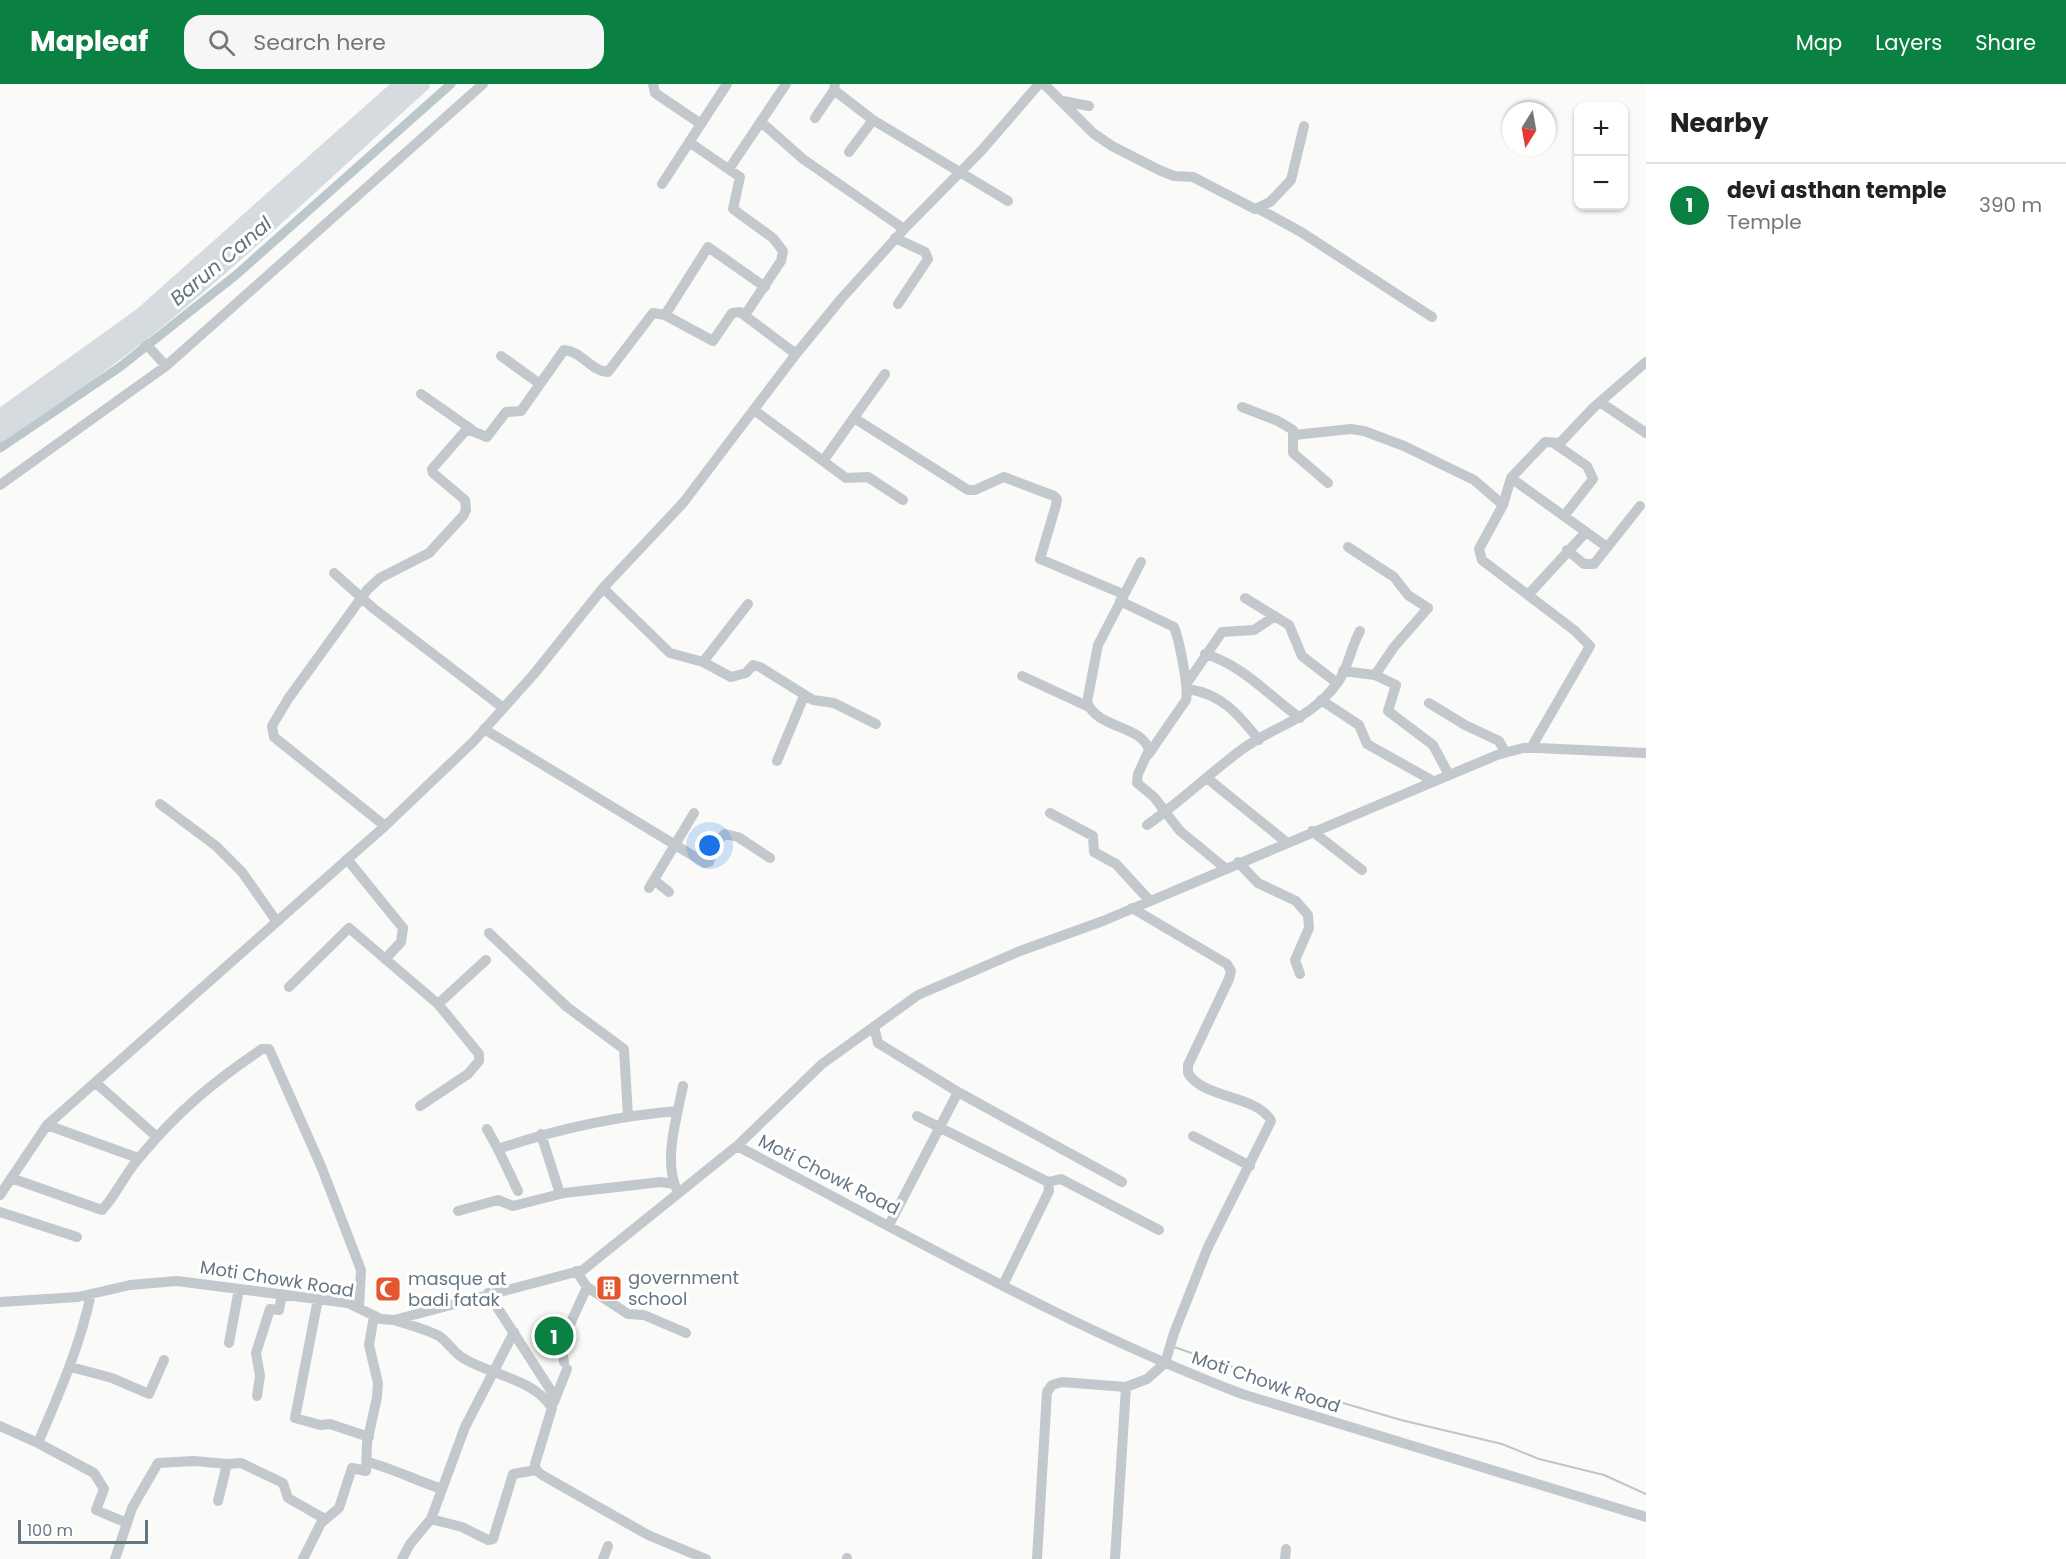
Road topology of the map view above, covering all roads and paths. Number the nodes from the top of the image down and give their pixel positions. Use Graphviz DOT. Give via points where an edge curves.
graph roads {
  1 [pos="402,84"];
  2 [pos="422,84"];
  3 [pos="483,84"];
  4 [pos="653,84"];
  5 [pos="727,84"];
  6 [pos="786,84"];
  7 [pos="1039,84"];
  8 [pos="1044,84"];
  9 [pos="834,87"];
  10 [pos="1060,100"];
  11 [pos="1089,106"];
  12 [pos="815,118"];
  13 [pos="873,120"];
  14 [pos="761,122"];
  15 [pos="701,124"];
  16 [pos="1304,126"];
  17 [pos="688,142"];
  18 [pos="849,152"];
  19 [pos="729,169"];
  20 [pos="961,172"];
  21 [pos="662,184"];
  22 [pos="1008,201"];
  23 [pos="1259,209"];
  24 [pos="904,229"];
  25 [pos="895,238"];
  26 [pos="765,287"];
  27 [pos="898,304"];
  28 [pos="664,315"];
  29 [pos="745,315"];
  30 [pos="1432,317"];
  31 [pos="141,338"];
  32 [pos="796,354"];
  33 [pos="501,356"];
  34 [pos="1646,363"];
  35 [pos="163,364"];
  36 [pos="885,374"];
  37 [pos="540,384"];
  38 [pos="421,394"];
  39 [pos="1600,402"];
  40 [pos="1242,407"];
  41 [pos="754,410"];
  42 [pos="0,417"];
  43 [pos="854,418"];
  44 [pos="471,429"];
  45 [pos="1646,433"];
  46 [pos="0,434"];
  47 [pos="1294,435"];
  48 [pos="1555,444"];
  49 [pos="823,461"];
  50 [pos="1511,478"];
  51 [pos="1328,483"];
  52 [pos="0,485"];
  53 [pos="903,500"];
  54 [pos="1503,505"];
  55 [pos="1640,506"];
  56 [pos="1564,516"];
  57 [pos="1586,532"];
  58 [pos="1348,547"];
  59 [pos="1607,547"];
  60 [pos="1567,550"];
  61 [pos="1141,562"];
  62 [pos="334,573"];
  63 [pos="603,588"];
  64 [pos="1528,595"];
  65 [pos="361,597"];
  66 [pos="1122,598"];
  67 [pos="1245,598"];
  68 [pos="748,604"];
  69 [pos="1275,616"];
  70 [pos="1360,631"];
  71 [pos="1205,654"];
  72 [pos="703,662"];
  73 [pos="1343,671"];
  74 [pos="1375,675"];
  75 [pos="1022,676"];
  76 [pos="1337,683"];
  77 [pos="1188,686"];
  78 [pos="804,696"];
  79 [pos="1321,700"];
  80 [pos="1429,703"];
  81 [pos="502,707"];
  82 [pos="1089,707"];
  83 [pos="1300,718"];
  84 [pos="876,724"];
  85 [pos="484,729"];
  86 [pos="1259,740"];
  87 [pos="1531,748"];
  88 [pos="1506,752"];
  89 [pos="1646,753"];
  90 [pos="1148,756"];
  91 [pos="777,761"];
  92 [pos="1449,775"];
  93 [pos="1207,778"];
  94 [pos="1433,781"];
  95 [pos="160,804"];
  96 [pos="694,813"];
  97 [pos="1050,813"];
  98 [pos="1164,813"];
  99 [pos="1147,825"];
  100 [pos="385,826"];
  101 [pos="1312,831"];
  102 [pos="1286,842"];
  103 [pos="674,844"];
  104 [pos="770,858"];
  105 [pos="347,860"];
  106 [pos="1238,862"];
  107 [pos="1225,868"];
  108 [pos="1362,870"];
  109 [pos="669,892"];
  110 [pos="1150,901"];
  111 [pos="1132,908"];
  112 [pos="277,922"];
  113 [pos="489,933"];
  114 [pos="386,958"];
  115 [pos="486,960"];
  116 [pos="1300,974"];
  117 [pos="289,987"];
  118 [pos="438,1004"];
  119 [pos="874,1027"];
  120 [pos="96,1083"];
  121 [pos="683,1086"];
  122 [pos="958,1092"];
  123 [pos="420,1106"];
  124 [pos="678,1111"];
  125 [pos="628,1116"];
  126 [pos="916,1116"];
  127 [pos="47,1125"];
  128 [pos="939,1127"];
  129 [pos="487,1129"];
  130 [pos="541,1134"];
  131 [pos="1193,1136"];
  132 [pos="157,1137"];
  133 [pos="737,1146"];
  134 [pos="498,1149"];
  135 [pos="138,1158"];
  136 [pos="1250,1166"];
  137 [pos="11,1178"];
  138 [pos="1048,1182"];
  139 [pos="1122,1182"];
  140 [pos="676,1188"];
  141 [pos="518,1191"];
  142 [pos="560,1194"];
  143 [pos="0,1195"];
  144 [pos="458,1211"];
  145 [pos="0,1212"];
  146 [pos="889,1225"];
  147 [pos="1159,1230"];
  148 [pos="77,1237"];
  149 [pos="576,1271"];
  150 [pos="1003,1285"];
  151 [pos="587,1287"];
  152 [pos="239,1289"];
  153 [pos="488,1293"];
  154 [pos="92,1294"];
  155 [pos="282,1294"];
  156 [pos="318,1299"];
  157 [pos="0,1302"];
  158 [pos="359,1308"];
  159 [pos="374,1316"];
  160 [pos="394,1320"];
  161 [pos="514,1332"];
  162 [pos="686,1332"];
  163 [pos="230,1343"];
  164 [pos="164,1360"];
  165 [pos="1166,1363"];
  166 [pos="71,1367"];
  167 [pos="491,1373"];
  168 [pos="1126,1387"];
  169 [pos="257,1396"];
  170 [pos="554,1402"];
  171 [pos="0,1426"];
  172 [pos="369,1437"];
  173 [pos="38,1443"];
  174 [pos="368,1462"];
  175 [pos="227,1464"];
  176 [pos="536,1470"];
  177 [pos="442,1489"];
  178 [pos="218,1501"];
  179 [pos="1646,1517"];
  180 [pos="325,1519"];
  181 [pos="431,1520"];
  182 [pos="127,1523"];
  183 [pos="608,1546"];
  184 [pos="115,1559"];
  185 [pos="303,1559"];
  186 [pos="402,1559"];
  187 [pos="603,1559"];
  188 [pos="706,1559"];
  189 [pos="1038,1559"];
  190 [pos="1115,1559"];
  1 -- 42 [label="highway" via="141,316"];
  2 -- 31 [label="highway"];
  3 -- 35 [label="street"];
  4 -- 15 [label="street" via="655,93"];
  5 -- 15 [label="street"];
  6 -- 14 [label="street"];
  7 -- 20 [label="street"];
  8 -- 10 [label="street"];
  9 -- 12 [label="street"];
  9 -- 13 [label="street"];
  10 -- 11 [label="street"];
  10 -- 23 [label="street" via="1112,146 1159,170 1193,177"];
  13 -- 18 [label="street"];
  13 -- 20 [label="street"];
  14 -- 19 [label="street"];
  14 -- 24 [label="street" via="803,159"];
  15 -- 17 [label="street"];
  16 -- 23 [label="street" via="1291,180"];
  17 -- 19 [label="street"];
  17 -- 21 [label="street"];
  19 -- 26 [label="street" via="741,182 733,209 773,238 783,251"];
  20 -- 22 [label="street"];
  20 -- 24 [label="street"];
  23 -- 30 [label="street"];
  24 -- 25 [label="street"];
  25 -- 27 [label="street" via="924,252 928,259"];
  25 -- 32 [label="street"];
  26 -- 28 [label="street" via="708,247"];
  26 -- 29 [label="street"];
  28 -- 29 [label="street" via="712,341 732,313"];
  28 -- 37 [label="street" via="653,313 608,372 564,350"];
  29 -- 32 [label="street"];
  31 -- 35 [label="street"];
  31 -- 46 [label="highway"];
  32 -- 41 [label="street"];
  33 -- 37 [label="street"];
  34 -- 39 [label="street"];
  35 -- 52 [label="street"];
  36 -- 43 [label="street"];
  37 -- 44 [label="street" via="523,409 506,412 487,437"];
  38 -- 44 [label="street"];
  39 -- 45 [label="street"];
  39 -- 48 [label="street"];
  40 -- 47 [label="street" via="1288,426"];
  41 -- 49 [label="street"];
  41 -- 63 [label="street" via="683,503"];
  43 -- 49 [label="street"];
  43 -- 66 [label="street" via="968,490 1004,477 1054,496 1056,505 1040,559"];
  44 -- 65 [label="street" via="456,439 432,469 436,477 465,500 463,516 429,553 380,578"];
  47 -- 51 [label="street" via="1293,453"];
  47 -- 54 [label="street" via="1364,431 1474,480"];
  48 -- 50 [label="street" via="1540,444"];
  48 -- 56 [label="street" via="1587,466 1593,479"];
  49 -- 53 [label="street" via="846,478 872,478"];
  50 -- 54 [label="street"];
  50 -- 56 [label="street"];
  54 -- 64 [label="street" via="1482,541 1479,555"];
  55 -- 59 [label="street"];
  56 -- 57 [label="street"];
  57 -- 59 [label="street"];
  57 -- 60 [label="street"];
  58 -- 74 [label="street" via="1394,578 1408,595 1428,608"];
  59 -- 60 [label="street" via="1590,566"];
  60 -- 64 [label="street"];
  61 -- 66 [label="street"];
  62 -- 65 [label="street"];
  63 -- 72 [label="street" via="670,653"];
  63 -- 81 [label="street" via="534,674"];
  64 -- 87 [label="street" via="1590,646"];
  65 -- 81 [label="street"];
  65 -- 100 [label="street" via="284,705 272,733"];
  66 -- 77 [label="street" via="1174,627"];
  66 -- 82 [label="street" via="1096,652 1087,696"];
  67 -- 69 [label="street"];
  68 -- 72 [label="street"];
  69 -- 71 [label="street" via="1254,630 1222,632"];
  69 -- 76 [label="street" via="1289,625 1297,649 1309,664"];
  70 -- 73 [label="street"];
  71 -- 77 [label="street"];
  71 -- 83 [label="street" via="1266,689"];
  72 -- 78 [label="street" via="731,677 746,673 753,665"];
  73 -- 74 [label="street"];
  73 -- 76 [label="street"];
  74 -- 92 [label="street" via="1396,686 1390,714 1433,745"];
  75 -- 82 [label="street"];
  76 -- 79 [label="street"];
  77 -- 86 [label="street" via="1232,708"];
  77 -- 90 [label="street" via="1186,700"];
  78 -- 84 [label="street" via="834,703"];
  78 -- 91 [label="street"];
  79 -- 83 [label="street"];
  79 -- 94 [label="street" via="1359,725 1367,744"];
  80 -- 88 [label="street" via="1499,741"];
  81 -- 85 [label="street"];
  82 -- 90 [label="street" via="1103,720 1143,740 1148,745"];
  83 -- 86 [label="street"];
  85 -- 100 [label="street"];
  85 -- 103 [label="street"];
  86 -- 93 [label="street"];
  87 -- 88 [label="street"];
  87 -- 89 [label="street"];
  88 -- 92 [label="street"];
  90 -- 98 [label="street" via="1137,783 1154,797"];
  92 -- 94 [label="street"];
  93 -- 98 [label="street"];
  93 -- 102 [label="street"];
  94 -- 101 [label="street"];
  95 -- 112 [label="street" via="216,846 242,872"];
  96 -- 103 [label="street"];
  97 -- 110 [label="street" via="1093,836 1094,852 1116,864"];
  98 -- 99 [label="street"];
  98 -- 107 [label="street"];
  100 -- 105 [label="street"];
  101 -- 102 [label="street"];
  101 -- 108 [label="street"];
  102 -- 106 [label="street"];
  103 -- 104 [label="street" via="705,863 721,836 728,834"];
  103 -- 109 [label="street" via="652,884"];
  105 -- 112 [label="street"];
  105 -- 114 [label="street" via="403,928 401,942"];
  106 -- 107 [label="street"];
  106 -- 116 [label="street" via="1258,883 1305,908 1309,928 1294,960"];
  107 -- 110 [label="street"];
  110 -- 111 [label="street"];
  111 -- 119 [label="street" via="918,995"];
  111 -- 136 [label="street" via="1227,964 1231,971 1188,1065 1188,1073 1198,1084 1268,1114 1270,1126"];
  112 -- 120 [label="street"];
  113 -- 125 [label="street" via="567,1006 624,1049"];
  114 -- 117 [label="street" via="349,928"];
  114 -- 118 [label="street"];
  115 -- 118 [label="street"];
  118 -- 123 [label="street" via="479,1054 479,1061 468,1074"];
  119 -- 122 [label="street" via="878,1043"];
  119 -- 133 [label="street" via="822,1064"];
  120 -- 127 [label="street"];
  120 -- 132 [label="street"];
  121 -- 124 [label="street"];
  122 -- 128 [label="street"];
  122 -- 139 [label="street"];
  124 -- 125 [label="street"];
  124 -- 140 [label="street" via="672,1136"];
  125 -- 130 [label="street"];
  126 -- 128 [label="street"];
  127 -- 135 [label="street"];
  127 -- 137 [label="street"];
  128 -- 138 [label="street"];
  128 -- 146 [label="street"];
  129 -- 134 [label="street"];
  130 -- 134 [label="street"];
  130 -- 142 [label="street"];
  131 -- 136 [label="street"];
  132 -- 135 [label="street"];
  132 -- 158 [label="street" via="213,1082 262,1049 268,1049 321,1166 361,1270"];
  133 -- 140 [label="street, Moti Chowk Road"];
  133 -- 146 [label="street, Moti Chowk Road"];
  134 -- 141 [label="street"];
  135 -- 137 [label="street" via="102,1210"];
  136 -- 165 [label="street" via="1208,1247"];
  137 -- 143 [label="street"];
  138 -- 147 [label="street" via="1061,1179"];
  138 -- 150 [label="street" via="1049,1191"];
  140 -- 142 [label="street" via="661,1182"];
  140 -- 149 [label="street, Moti Chowk Road" via="583,1270"];
  142 -- 144 [label="street" via="513,1206 498,1200"];
  145 -- 148 [label="street"];
  146 -- 150 [label="street, Moti Chowk Road"];
  149 -- 151 [label="street"];
  149 -- 153 [label="street, Moti Chowk Road"];
  150 -- 165 [label="street, Moti Chowk Road"];
  151 -- 162 [label="street" via="628,1314 644,1315"];
  151 -- 170 [label="street" via="561,1344 566,1365"];
  152 -- 154 [label="street, Moti Chowk Road" via="177,1281 130,1285"];
  152 -- 155 [label="street, Moti Chowk Road"];
  152 -- 163 [label="street"];
  153 -- 160 [label="street, Moti Chowk Road"];
  153 -- 161 [label="street"];
  154 -- 157 [label="street, Moti Chowk Road" via="12,1304"];
  154 -- 166 [label="street"];
  155 -- 156 [label="street, Moti Chowk Road"];
  155 -- 169 [label="street" via="279,1310 270,1309 256,1353 260,1376"];
  156 -- 158 [label="street, Moti Chowk Road"];
  156 -- 172 [label="street" via="295,1418"];
  158 -- 159 [label="street, Moti Chowk Road"];
  159 -- 160 [label="street, Moti Chowk Road"];
  159 -- 172 [label="street" via="369,1345 378,1383"];
  160 -- 167 [label="street" via="440,1337 461,1357"];
  161 -- 167 [label="street"];
  161 -- 170 [label="street"];
  164 -- 166 [label="street" via="149,1394 112,1378"];
  165 -- 168 [label="street" via="1148,1378"];
  165 -- 179 [label="street, Moti Chowk Road" via="1242,1394"];
  166 -- 173 [label="street"];
  167 -- 170 [label="street" via="532,1388"];
  167 -- 177 [label="street"];
  168 -- 189 [label="street" via="1062,1382 1052,1385 1047,1392"];
  168 -- 190 [label="street"];
  170 -- 176 [label="street"];
  171 -- 173 [label="street"];
  172 -- 174 [label="street"];
  173 -- 182 [label="street" via="94,1473 104,1489 96,1510"];
  174 -- 177 [label="street"];
  174 -- 180 [label="street" via="366,1471 352,1468 339,1508"];
  175 -- 178 [label="street"];
  175 -- 180 [label="street" via="241,1463 283,1483 288,1497"];
  175 -- 182 [label="street" via="158,1463"];
  176 -- 181 [label="street" via="513,1474 493,1539"];
  176 -- 188 [label="street" via="648,1535"];
  177 -- 181 [label="street"];
  180 -- 185 [label="street"];
  181 -- 186 [label="street"];
  182 -- 184 [label="street"];
  183 -- 187 [label="street"];
}
